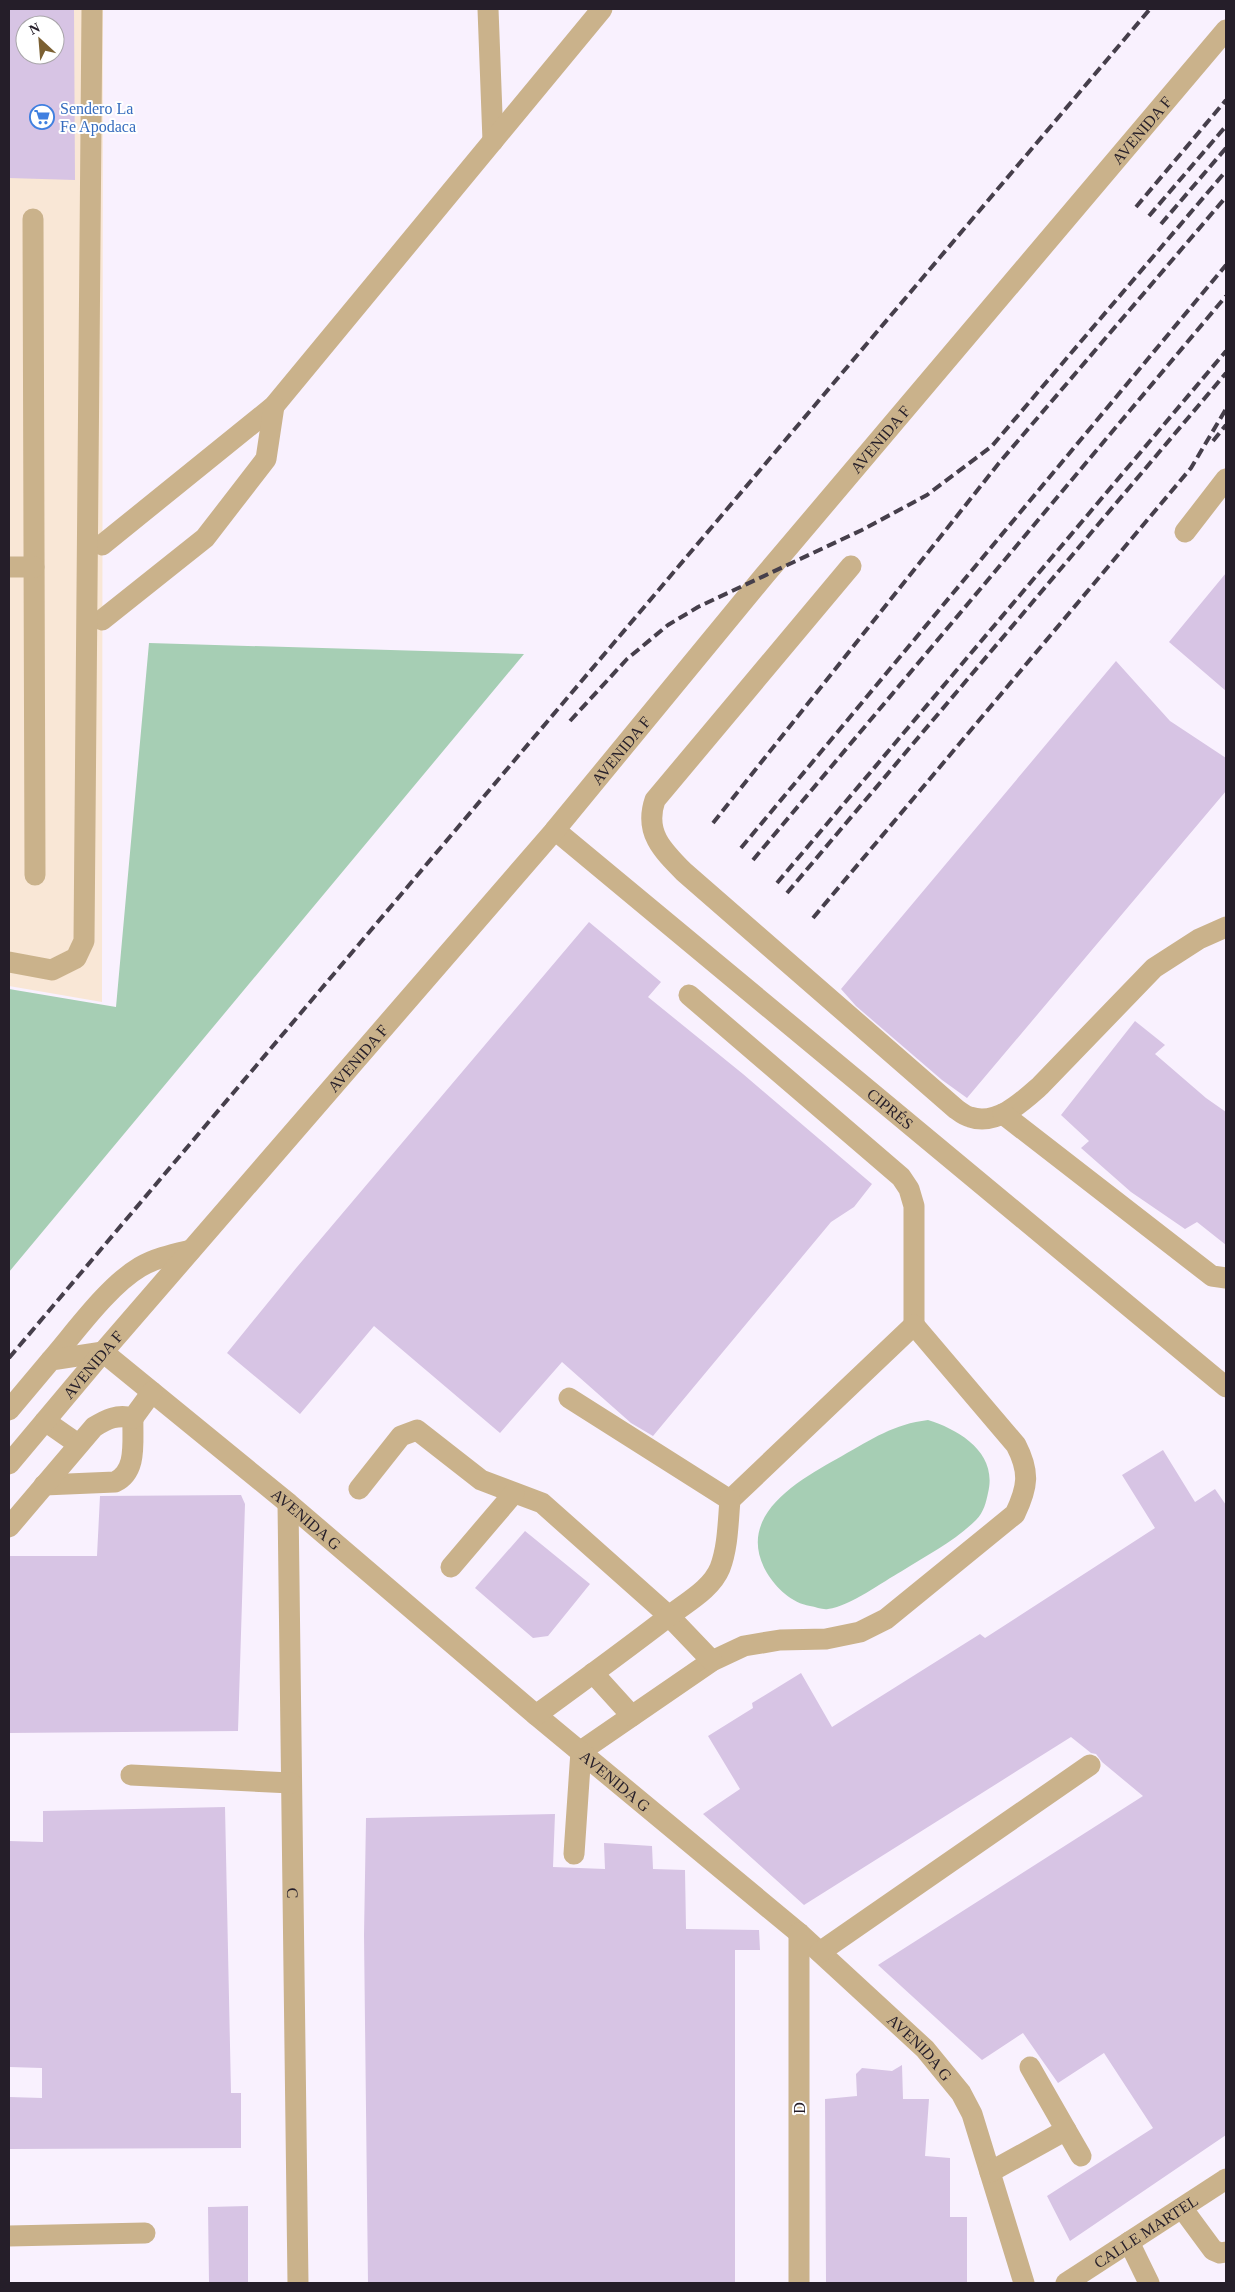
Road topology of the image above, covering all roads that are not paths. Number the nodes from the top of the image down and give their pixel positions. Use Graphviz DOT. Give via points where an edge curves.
graph roads {
  1 [pos="92,9"];
  2 [pos="488,9"];
  3 [pos="602,9"];
  4 [pos="1226,30"];
  5 [pos="493,141"];
  6 [pos="33,219"];
  7 [pos="274,406"];
  8 [pos="1226,479"];
  9 [pos="1185,532"];
  10 [pos="102,545"];
  11 [pos="851,566"];
  12 [pos="9,567"];
  13 [pos="34,567"];
  14 [pos="102,620"];
  15 [pos="555,830"];
  16 [pos="35,875"];
  17 [pos="1226,927"];
  18 [pos="9,962"];
  19 [pos="689,996"];
  20 [pos="1003,1114"];
  21 [pos="191,1250"];
  22 [pos="1226,1278"];
  23 [pos="914,1325"];
  24 [pos="103,1352"];
  25 [pos="51,1360"];
  26 [pos="1226,1387"];
  27 [pos="152,1392"];
  28 [pos="569,1398"];
  29 [pos="9,1410"];
  30 [pos="133,1418"];
  31 [pos="45,1421"];
  32 [pos="78,1444"];
  33 [pos="9,1464"];
  34 [pos="44,1485"];
  35 [pos="359,1489"];
  36 [pos="514,1493"];
  37 [pos="730,1500"];
  38 [pos="288,1503"];
  39 [pos="9,1527"];
  40 [pos="451,1567"];
  41 [pos="669,1616"];
  42 [pos="712,1661"];
  43 [pos="593,1673"];
  44 [pos="536,1715"];
  45 [pos="632,1716"];
  46 [pos="581,1751"];
  47 [pos="1090,1765"];
  48 [pos="131,1775"];
  49 [pos="291,1783"];
  50 [pos="574,1854"];
  51 [pos="799,1933"];
  52 [pos="820,1952"];
  53 [pos="1030,2067"];
  54 [pos="1066,2130"];
  55 [pos="1081,2156"];
  56 [pos="990,2172"];
  57 [pos="1226,2179"];
  58 [pos="1182,2208"];
  59 [pos="145,2233"];
  60 [pos="9,2236"];
  61 [pos="1129,2242"];
  62 [pos="1226,2252"];
  63 [pos="298,2283"];
  64 [pos="800,2283"];
  65 [pos="1024,2283"];
  66 [pos="1066,2283"];
  67 [pos="1149,2283"];
  1 -- 18 [label="street" via="84,941 76,958 52,970"];
  2 -- 5 [label="street"];
  3 -- 5 [label="street"];
  4 -- 15 [label="street, AVENIDA F" via="764,576"];
  5 -- 7 [label="street"];
  6 -- 13 [label="street"];
  7 -- 10 [label="street"];
  7 -- 14 [label="street" via="266,459 206,538"];
  8 -- 9 [label="street"];
  11 -- 20 [label="street" via="655,800 651,812 652,828 658,842 684,872 956,1109 970,1117 985,1119"];
  12 -- 13 [label="street"];
  13 -- 16 [label="street"];
  15 -- 21 [label="street, AVENIDA F"];
  15 -- 26 [label="street, CIPRÉS"];
  17 -- 20 [label="street" via="1199,939 1154,968 1040,1086"];
  19 -- 23 [label="street" via="901,1177 914,1206"];
  20 -- 22 [label="street" via="1212,1276"];
  21 -- 24 [label="street, AVENIDA F"];
  21 -- 25 [label="street" via="140,1267 117,1284"];
  23 -- 37 [label="street"];
  23 -- 42 [label="street" via="1016,1445 1024,1462 1026,1478 1024,1496 1015,1514 886,1619 860,1632 826,1639 780,1640 744,1646"];
  24 -- 25 [label="street"];
  24 -- 27 [label="street, AVENIDA G"];
  24 -- 31 [label="street, AVENIDA F"];
  25 -- 29 [label="street"];
  27 -- 30 [label="street"];
  27 -- 38 [label="street, AVENIDA G"];
  28 -- 37 [label="street"];
  30 -- 32 [label="street" via="109,1419 94,1427"];
  30 -- 34 [label="street" via="131,1467 124,1478 115,1482"];
  31 -- 32 [label="street"];
  31 -- 33 [label="street, AVENIDA F"];
  32 -- 34 [label="street"];
  34 -- 39 [label="street"];
  35 -- 36 [label="street" via="401,1436 417,1430 471,1474"];
  36 -- 40 [label="street"];
  36 -- 41 [label="street" via="530,1496 542,1503"];
  37 -- 41 [label="street" via="720,1568 697,1596"];
  38 -- 44 [label="street, AVENIDA G"];
  38 -- 49 [label="street, C"];
  41 -- 42 [label="street"];
  41 -- 43 [label="street"];
  42 -- 45 [label="street"];
  43 -- 44 [label="street"];
  43 -- 45 [label="street"];
  44 -- 46 [label="street, AVENIDA G"];
  45 -- 46 [label="street"];
  46 -- 50 [label="street"];
  46 -- 51 [label="street, AVENIDA G"];
  47 -- 52 [label="street"];
  48 -- 49 [label="street"];
  49 -- 63 [label="street, C"];
  51 -- 52 [label="street, AVENIDA G"];
  51 -- 64 [label="street, D"];
  52 -- 56 [label="street, AVENIDA G" via="946,2072 972,2114"];
  53 -- 54 [label="street"];
  54 -- 55 [label="street"];
  54 -- 56 [label="street"];
  56 -- 65 [label="street, AVENIDA G"];
  57 -- 58 [label="street, CALLE MARTEL"];
  58 -- 61 [label="street, CALLE MARTEL"];
  58 -- 62 [label="street" via="1213,2250"];
  59 -- 60 [label="street"];
  61 -- 66 [label="street, CALLE MARTEL"];
  61 -- 67 [label="street"];
}
